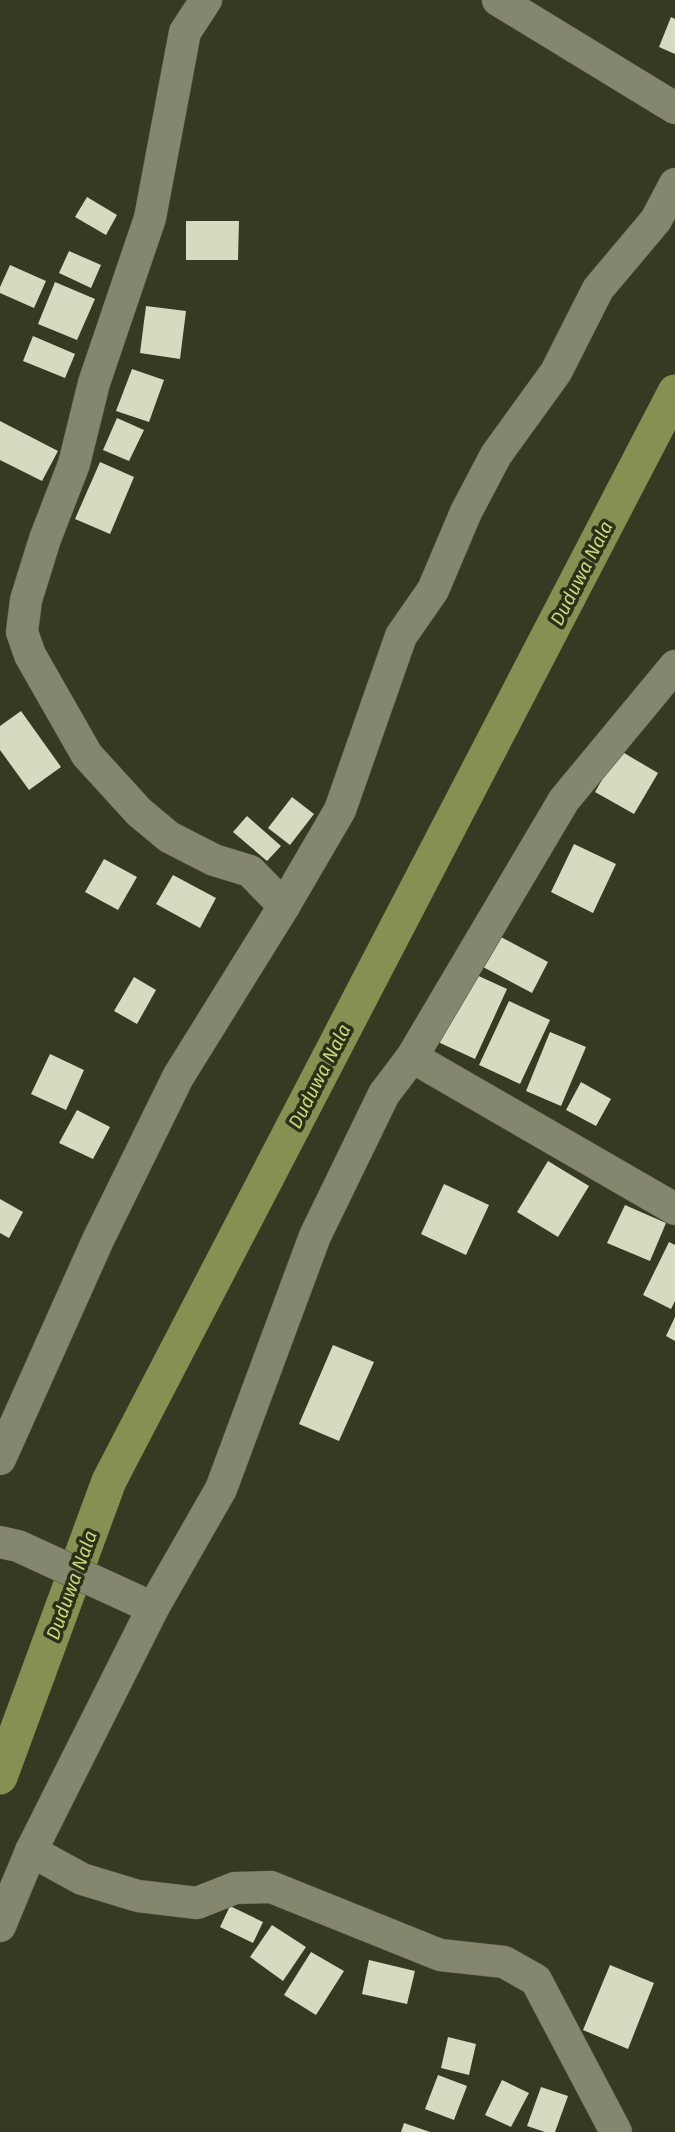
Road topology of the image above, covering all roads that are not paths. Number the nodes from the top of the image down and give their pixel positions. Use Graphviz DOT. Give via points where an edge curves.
graph roads {
  1 [pos="206,0"];
  2 [pos="498,0"];
  3 [pos="675,108"];
  4 [pos="675,184"];
  5 [pos="675,666"];
  6 [pos="284,906"];
  7 [pos="412,1057"];
  8 [pos="675,1209"];
  9 [pos="0,1459"];
  10 [pos="9,1544"];
  11 [pos="153,1608"];
  12 [pos="31,1851"];
  13 [pos="0,1926"];
  14 [pos="616,2132"];
  1 -- 6 [label="street" via="185,32 150,218 94,383 74,464 26,600 22,632 30,655 87,755 139,812 169,837 214,860 250,871"];
  2 -- 3 [label="street"];
  4 -- 6 [label="street" via="656,220 598,289 556,372 496,455 433,590 401,636 340,810"];
  5 -- 7 [label="street" via="564,800"];
  6 -- 9 [label="street" via="178,1077 98,1240"];
  7 -- 8 [label="street"];
  7 -- 11 [label="street" via="384,1094 315,1236 221,1489"];
  10 -- 11 [label="street"];
  11 -- 12 [label="street"];
  12 -- 13 [label="street"];
  12 -- 14 [label="street" via="82,1879 138,1896 197,1903 235,1888 271,1887 440,1955 504,1962 536,1980"];
}
